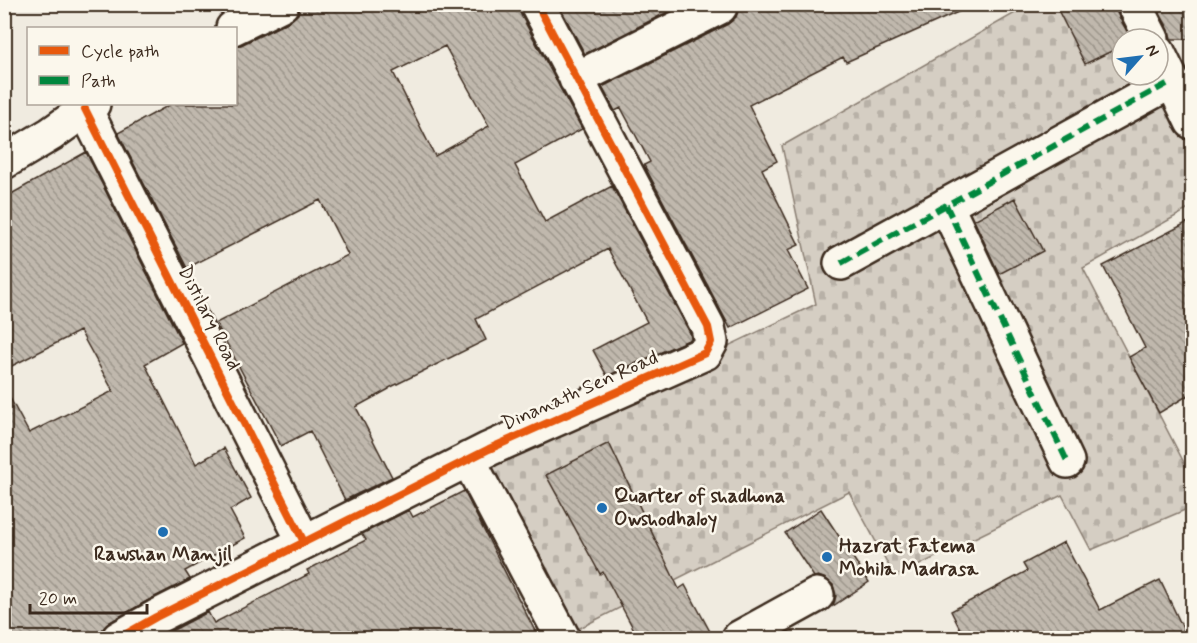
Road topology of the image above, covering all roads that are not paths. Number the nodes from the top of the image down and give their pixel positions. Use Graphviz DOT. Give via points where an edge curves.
graph roads {
  1 [pos="282,4"];
  2 [pos="537,4"];
  3 [pos="1134,4"];
  4 [pos="720,8"];
  5 [pos="235,27"];
  6 [pos="1146,27"];
  7 [pos="1170,77"];
  8 [pos="576,79"];
  9 [pos="1172,81"];
  10 [pos="89,106"];
  11 [pos="1192,122"];
  12 [pos="4,162"];
  13 [pos="946,205"];
  14 [pos="842,263"];
  15 [pos="468,459"];
  16 [pos="1067,461"];
  17 [pos="304,542"];
  18 [pos="817,595"];
  19 [pos="119,639"];
  20 [pos="562,639"];
  21 [pos="739,639"];
  1 -- 5 [label="street"];
  2 -- 8 [label="street, Dinanath Sen Road"];
  3 -- 6 [label="street"];
  4 -- 8 [label="street"];
  7 -- 9 [label="street"];
  8 -- 15 [label="street, Dinanath Sen Road" via="708,327 711,342 705,353"];
  9 -- 11 [label="street"];
  9 -- 13 [label="street"];
  10 -- 12 [label="street"];
  10 -- 17 [label="street, Distilary Road"];
  13 -- 14 [label="street"];
  13 -- 16 [label="street"];
  15 -- 17 [label="street, Dinanath Sen Road"];
  15 -- 20 [label="street"];
  17 -- 19 [label="street, Dinanath Sen Road"];
  18 -- 21 [label="street"];
}
